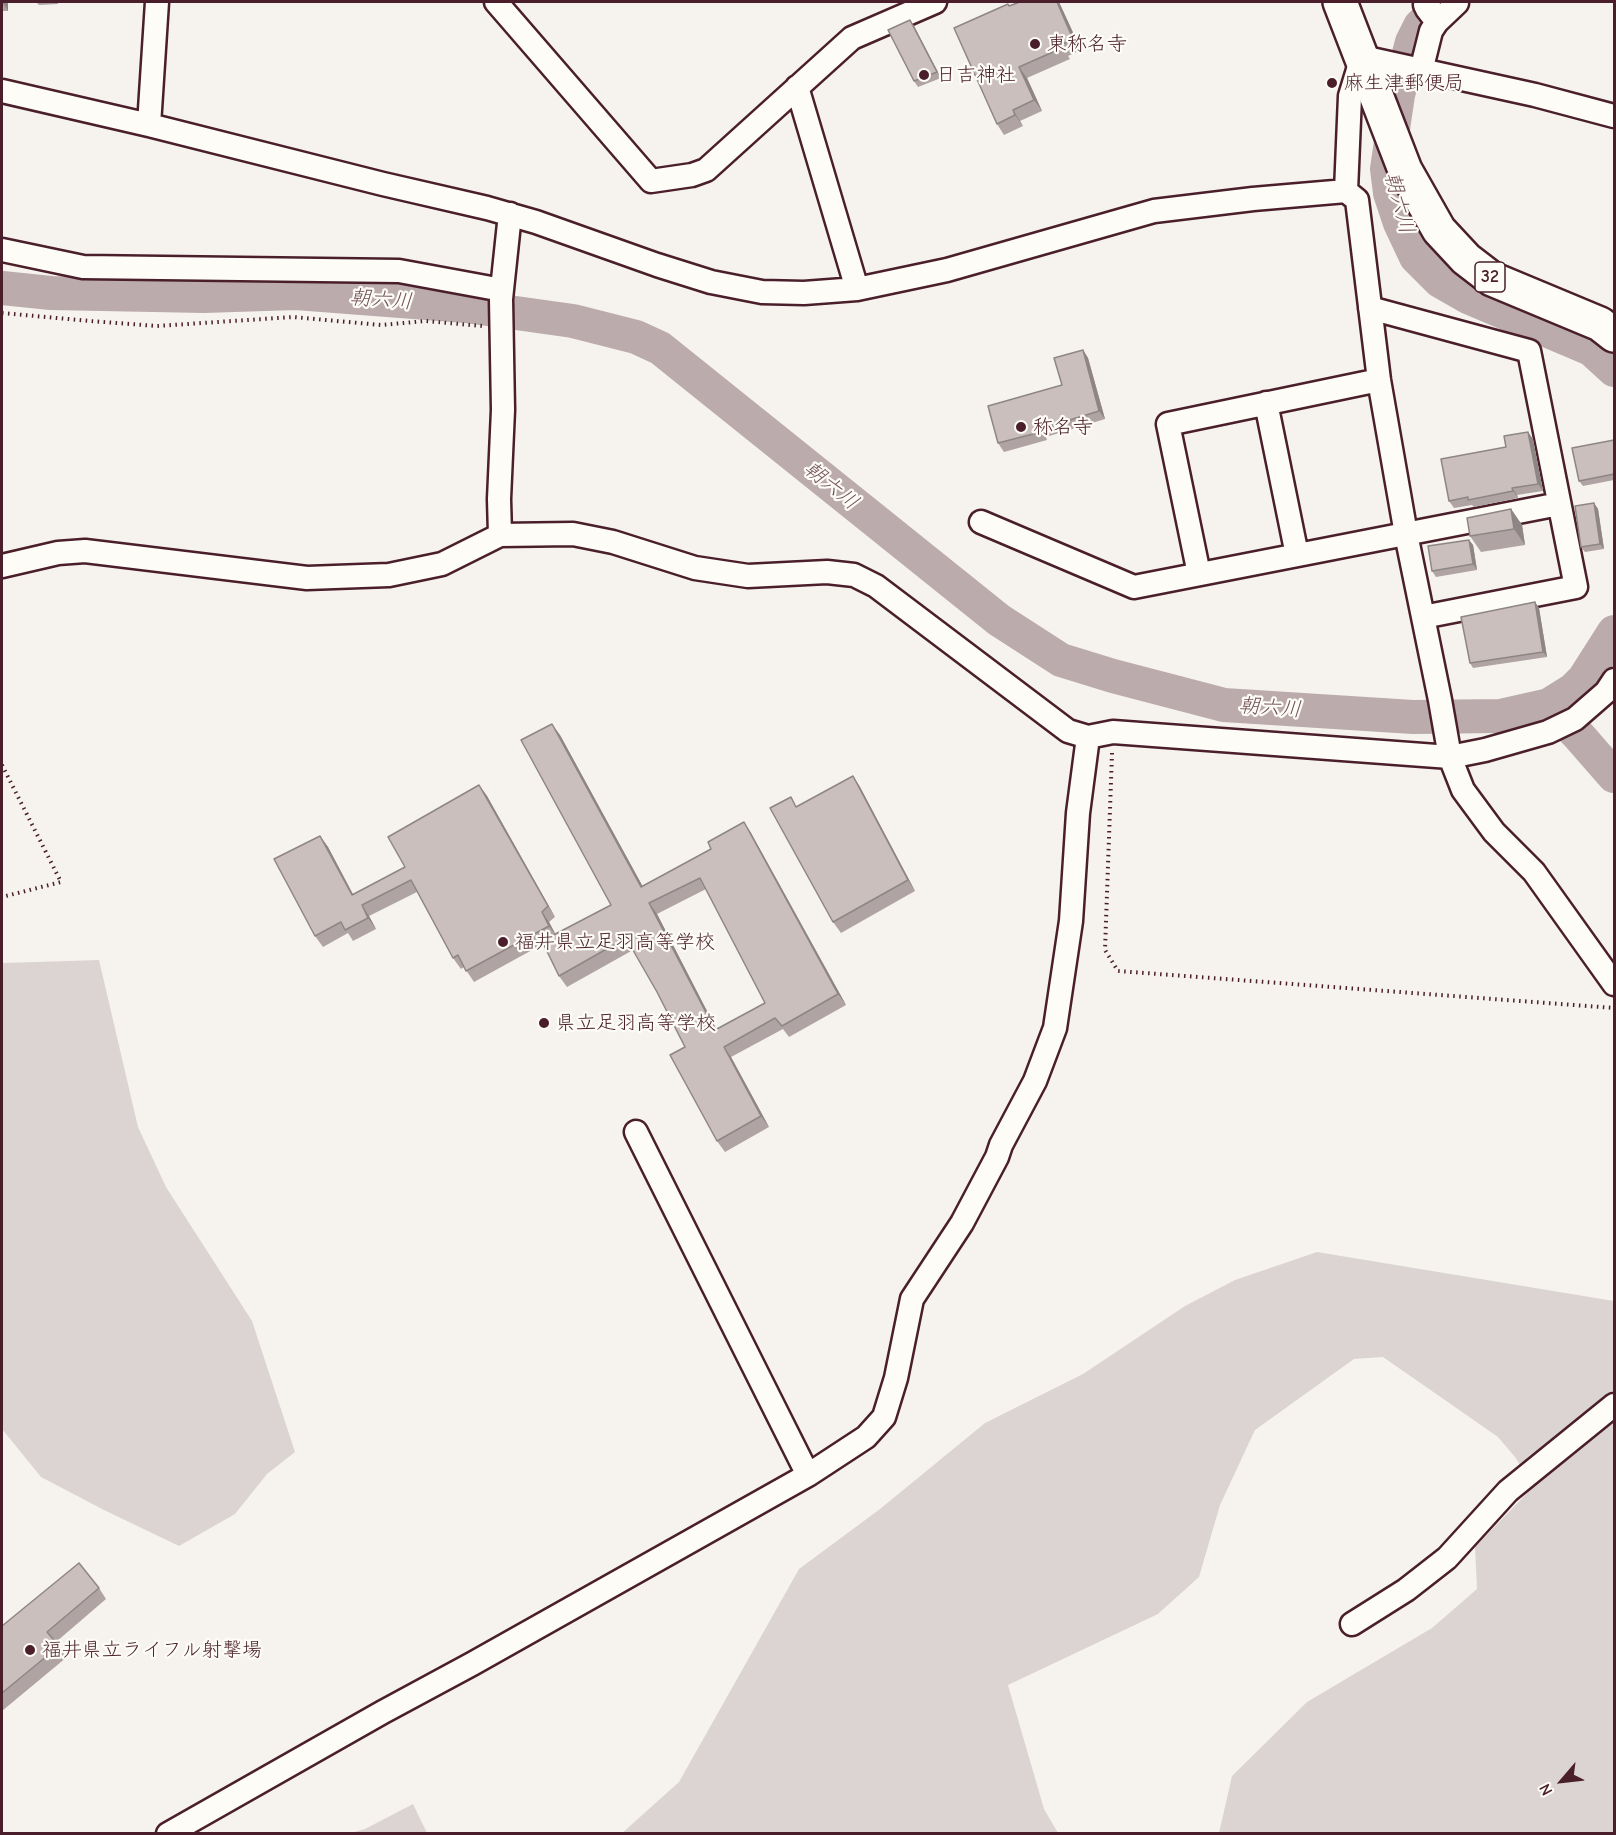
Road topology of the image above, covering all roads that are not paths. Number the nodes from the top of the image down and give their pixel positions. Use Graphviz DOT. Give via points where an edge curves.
graph roads {
  1 [pos="157,2"];
  2 [pos="496,2"];
  3 [pos="935,2"];
  4 [pos="1340,2"];
  5 [pos="1457,3"];
  6 [pos="1432,13"];
  7 [pos="1362,57"];
  8 [pos="1409,68"];
  9 [pos="797,87"];
  10 [pos="2,91"];
  11 [pos="1614,116"];
  12 [pos="149,124"];
  13 [pos="1346,191"];
  14 [pos="510,214"];
  15 [pos="2,250"];
  16 [pos="857,289"];
  17 [pos="502,295"];
  18 [pos="1370,308"];
  19 [pos="1614,335"];
  20 [pos="1379,380"];
  21 [pos="1266,404"];
  22 [pos="1559,504"];
  23 [pos="981,522"];
  24 [pos="1406,534"];
  25 [pos="500,535"];
  26 [pos="1297,555"];
  27 [pos="2,566"];
  28 [pos="1199,574"];
  29 [pos="1423,617"];
  30 [pos="1614,680"];
  31 [pos="1088,737"];
  32 [pos="1449,750"];
  33 [pos="1614,984"];
  34 [pos="636,1132"];
  35 [pos="1614,1404"];
  36 [pos="808,1475"];
  37 [pos="1352,1624"];
  38 [pos="168,1833"];
  1 -- 12 [label="street"];
  2 -- 9 [label="street" via="651,180 706,170"];
  3 -- 9 [label="street" via="852,38"];
  4 -- 7 [label="main road, 32"];
  5 -- 6 [label="street"];
  6 -- 8 [label="street" via="1428,39"];
  7 -- 8 [label="street"];
  7 -- 13 [label="street" via="1350,96"];
  7 -- 19 [label="main road, 32" via="1405,170 1439,230 1492,279 1600,324"];
  8 -- 11 [label="street"];
  9 -- 16 [label="street"];
  10 -- 12 [label="street"];
  12 -- 14 [label="street"];
  13 -- 16 [label="street" via="1154,211 947,270"];
  13 -- 18 [label="street" via="1357,200"];
  14 -- 16 [label="street" via="711,282 762,292"];
  14 -- 17 [label="street"];
  15 -- 17 [label="street" via="83,267 399,271"];
  17 -- 25 [label="street"];
  18 -- 20 [label="street"];
  18 -- 22 [label="street" via="1529,351"];
  20 -- 21 [label="street"];
  20 -- 24 [label="street"];
  21 -- 26 [label="street"];
  21 -- 28 [label="street" via="1168,424"];
  22 -- 24 [label="street"];
  22 -- 29 [label="street" via="1576,587"];
  23 -- 28 [label="street" via="1134,587"];
  24 -- 26 [label="street"];
  24 -- 29 [label="street"];
  25 -- 27 [label="street" via="442,564 389,575 307,578 85,551"];
  25 -- 31 [label="street" via="573,534 695,567 748,576 827,572 854,575 876,586 1068,731"];
  26 -- 28 [label="street"];
  29 -- 32 [label="street"];
  30 -- 32 [label="street" via="1575,719 1548,732"];
  31 -- 32 [label="street" via="1113,732"];
  31 -- 36 [label="street" via="1060,996 1055,1028 1039,1071 962,1222 912,1299 884,1417 866,1437"];
  32 -- 33 [label="street" via="1463,790 1494,832 1534,872"];
  34 -- 36 [label="street"];
  35 -- 37 [label="street" via="1508,1491 1447,1558"];
  36 -- 38 [label="street"];
}
